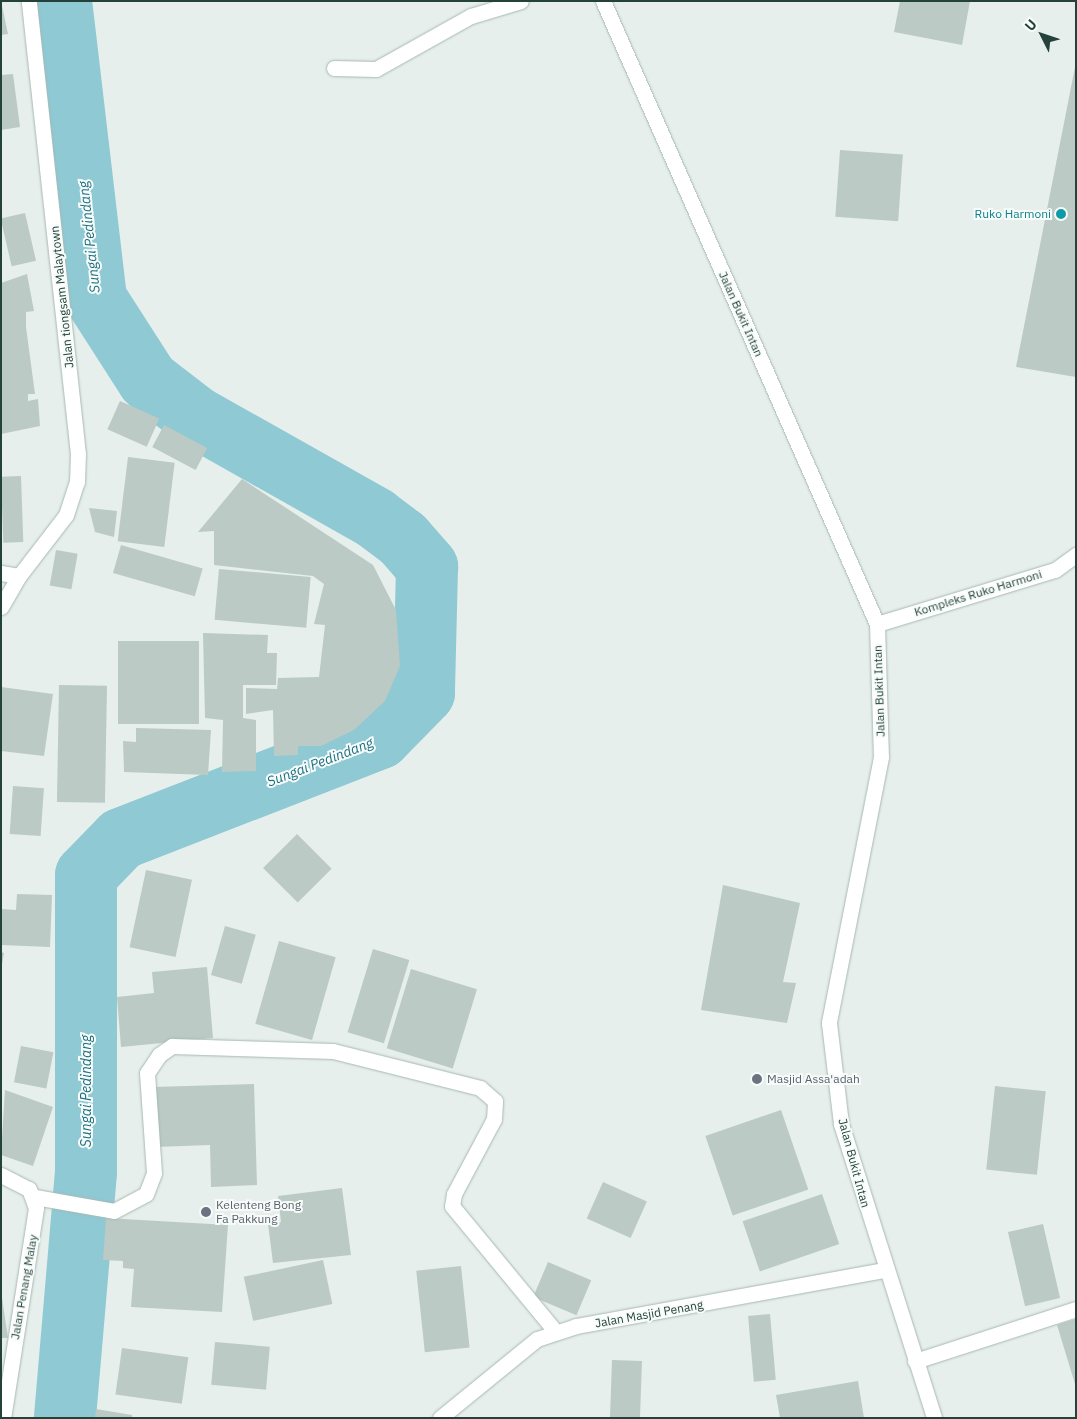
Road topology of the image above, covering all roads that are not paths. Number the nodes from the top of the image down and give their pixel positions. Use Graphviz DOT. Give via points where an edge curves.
graph roads {
  1 [pos="28,1"];
  2 [pos="521,1"];
  3 [pos="603,1"];
  4 [pos="334,68"];
  5 [pos="1076,555"];
  6 [pos="1,573"];
  7 [pos="19,576"];
  8 [pos="1,608"];
  9 [pos="877,624"];
  10 [pos="1,1176"];
  11 [pos="35,1197"];
  12 [pos="884,1270"];
  13 [pos="1076,1308"];
  14 [pos="556,1332"];
  15 [pos="915,1361"];
  16 [pos="3,1418"];
  17 [pos="440,1418"];
  18 [pos="934,1418"];
  1 -- 7 [label="street, Jalan tiongsam Malaytown" via="78,454 77,482 66,515"];
  2 -- 4 [label="street" via="471,16 376,69"];
  3 -- 9 [label="street, Jalan Bukit Intan"];
  5 -- 9 [label="street, Kompleks Ruko Harmoni" via="1055,570"];
  6 -- 7 [label="street"];
  7 -- 8 [label="street"];
  9 -- 12 [label="street, Jalan Bukit Intan" via="881,757 829,1022 842,1124"];
  10 -- 11 [label="street" via="25,1186"];
  11 -- 14 [label="street" via="114,1211 146,1194 154,1173 147,1073 159,1055 172,1046 333,1050 480,1088 495,1101 494,1119 454,1194 452,1206"];
  11 -- 16 [label="street, Jalan Penang Malay" via="34,1232"];
  12 -- 14 [label="street, Jalan Masjid Penang"];
  12 -- 15 [label="street, Jalan Bukit Intan"];
  13 -- 15 [label="street"];
  14 -- 17 [label="street, Jalan Masjid Penang" via="537,1339"];
  15 -- 18 [label="street, Jalan Bukit Intan"];
}
